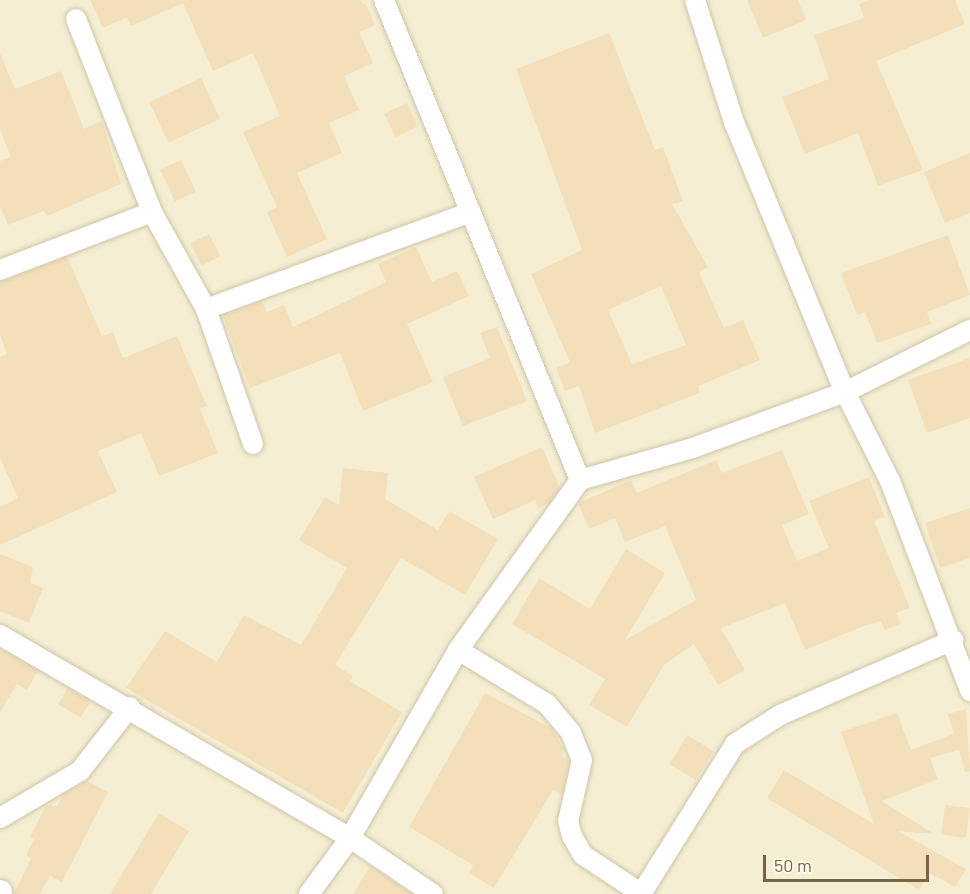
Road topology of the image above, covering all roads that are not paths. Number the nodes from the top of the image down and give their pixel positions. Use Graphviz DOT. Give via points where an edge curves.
graph roads {
  1 [pos="384,0"];
  2 [pos="694,0"];
  3 [pos="76,19"];
  4 [pos="152,212"];
  5 [pos="469,213"];
  6 [pos="0,270"];
  7 [pos="206,309"];
  8 [pos="970,330"];
  9 [pos="845,392"];
  10 [pos="253,444"];
  11 [pos="580,480"];
  12 [pos="0,635"];
  13 [pos="953,640"];
  14 [pos="458,650"];
  15 [pos="970,691"];
  16 [pos="130,707"];
  17 [pos="0,818"];
  18 [pos="350,838"];
  19 [pos="309,894"];
  20 [pos="433,894"];
  21 [pos="641,894"];
  1 -- 5 [label="street"];
  2 -- 9 [label="street" via="734,122"];
  3 -- 4 [label="street"];
  4 -- 6 [label="street"];
  4 -- 7 [label="street"];
  5 -- 7 [label="street"];
  5 -- 11 [label="street"];
  7 -- 10 [label="street"];
  8 -- 9 [label="street"];
  9 -- 11 [label="street" via="693,448"];
  9 -- 13 [label="street" via="890,481"];
  11 -- 14 [label="street"];
  12 -- 16 [label="street"];
  13 -- 15 [label="street"];
  13 -- 21 [label="street" via="780,715 735,744"];
  14 -- 18 [label="street"];
  14 -- 21 [label="street" via="547,704 572,733 582,760 568,821 572,836 584,855"];
  16 -- 17 [label="street" via="80,771"];
  16 -- 18 [label="street"];
  18 -- 19 [label="street"];
  18 -- 20 [label="street"];
}
